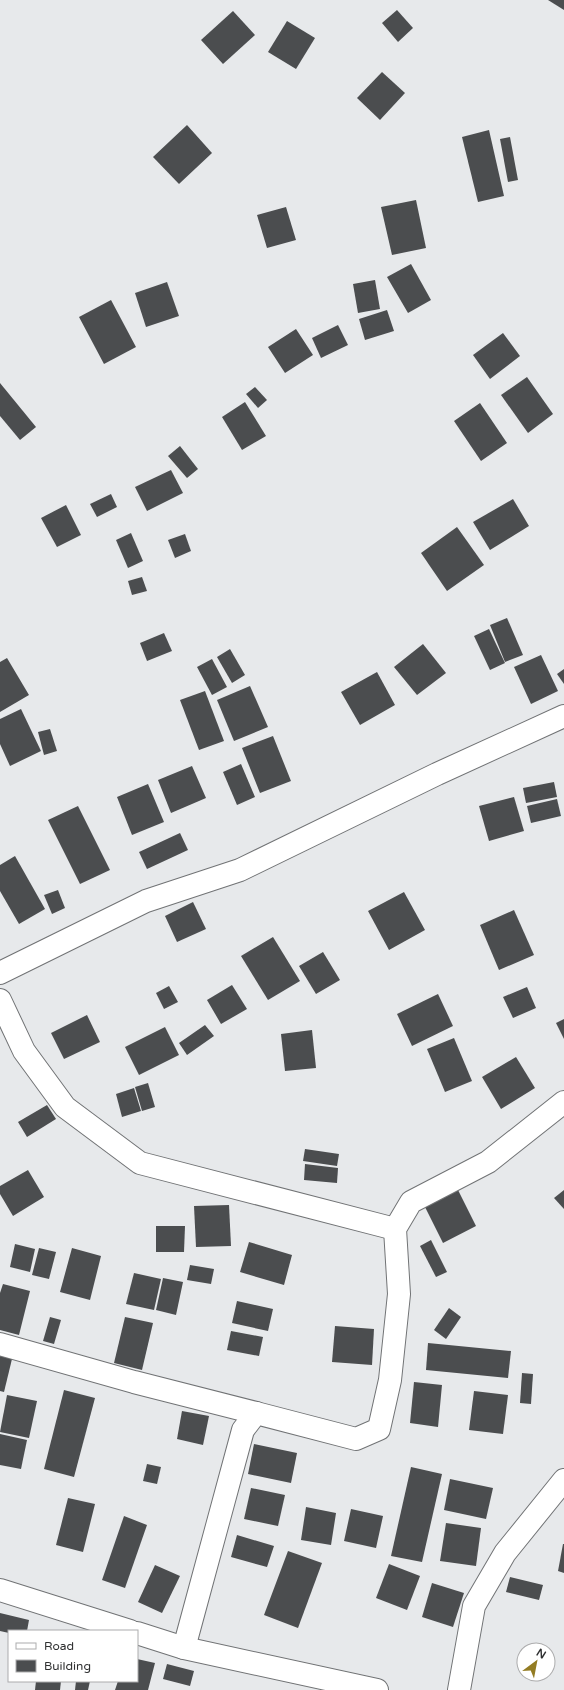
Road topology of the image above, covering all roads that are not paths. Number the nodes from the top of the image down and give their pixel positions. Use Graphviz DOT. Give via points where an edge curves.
graph roads {
  1 [pos="564,716"];
  2 [pos="0,974"];
  3 [pos="0,1000"];
  4 [pos="564,1102"];
  5 [pos="395,1229"];
  6 [pos="0,1344"];
  7 [pos="256,1413"];
  8 [pos="564,1480"];
  9 [pos="0,1590"];
  10 [pos="127,1630"];
  11 [pos="138,1633"];
  12 [pos="184,1648"];
  13 [pos="377,1690"];
  14 [pos="459,1690"];
  1 -- 2 [label="street" via="437,774 240,870 146,901"];
  3 -- 5 [label="street" via="24,1051 65,1107 140,1163"];
  4 -- 5 [label="street" via="488,1162 411,1202"];
  5 -- 7 [label="street" via="399,1294 390,1380 379,1429 356,1439"];
  6 -- 7 [label="street"];
  7 -- 12 [label="street" via="243,1430"];
  8 -- 14 [label="street" via="505,1553 474,1606"];
  9 -- 10 [label="street"];
  11 -- 12 [label="street"];
  12 -- 13 [label="street"];
}
